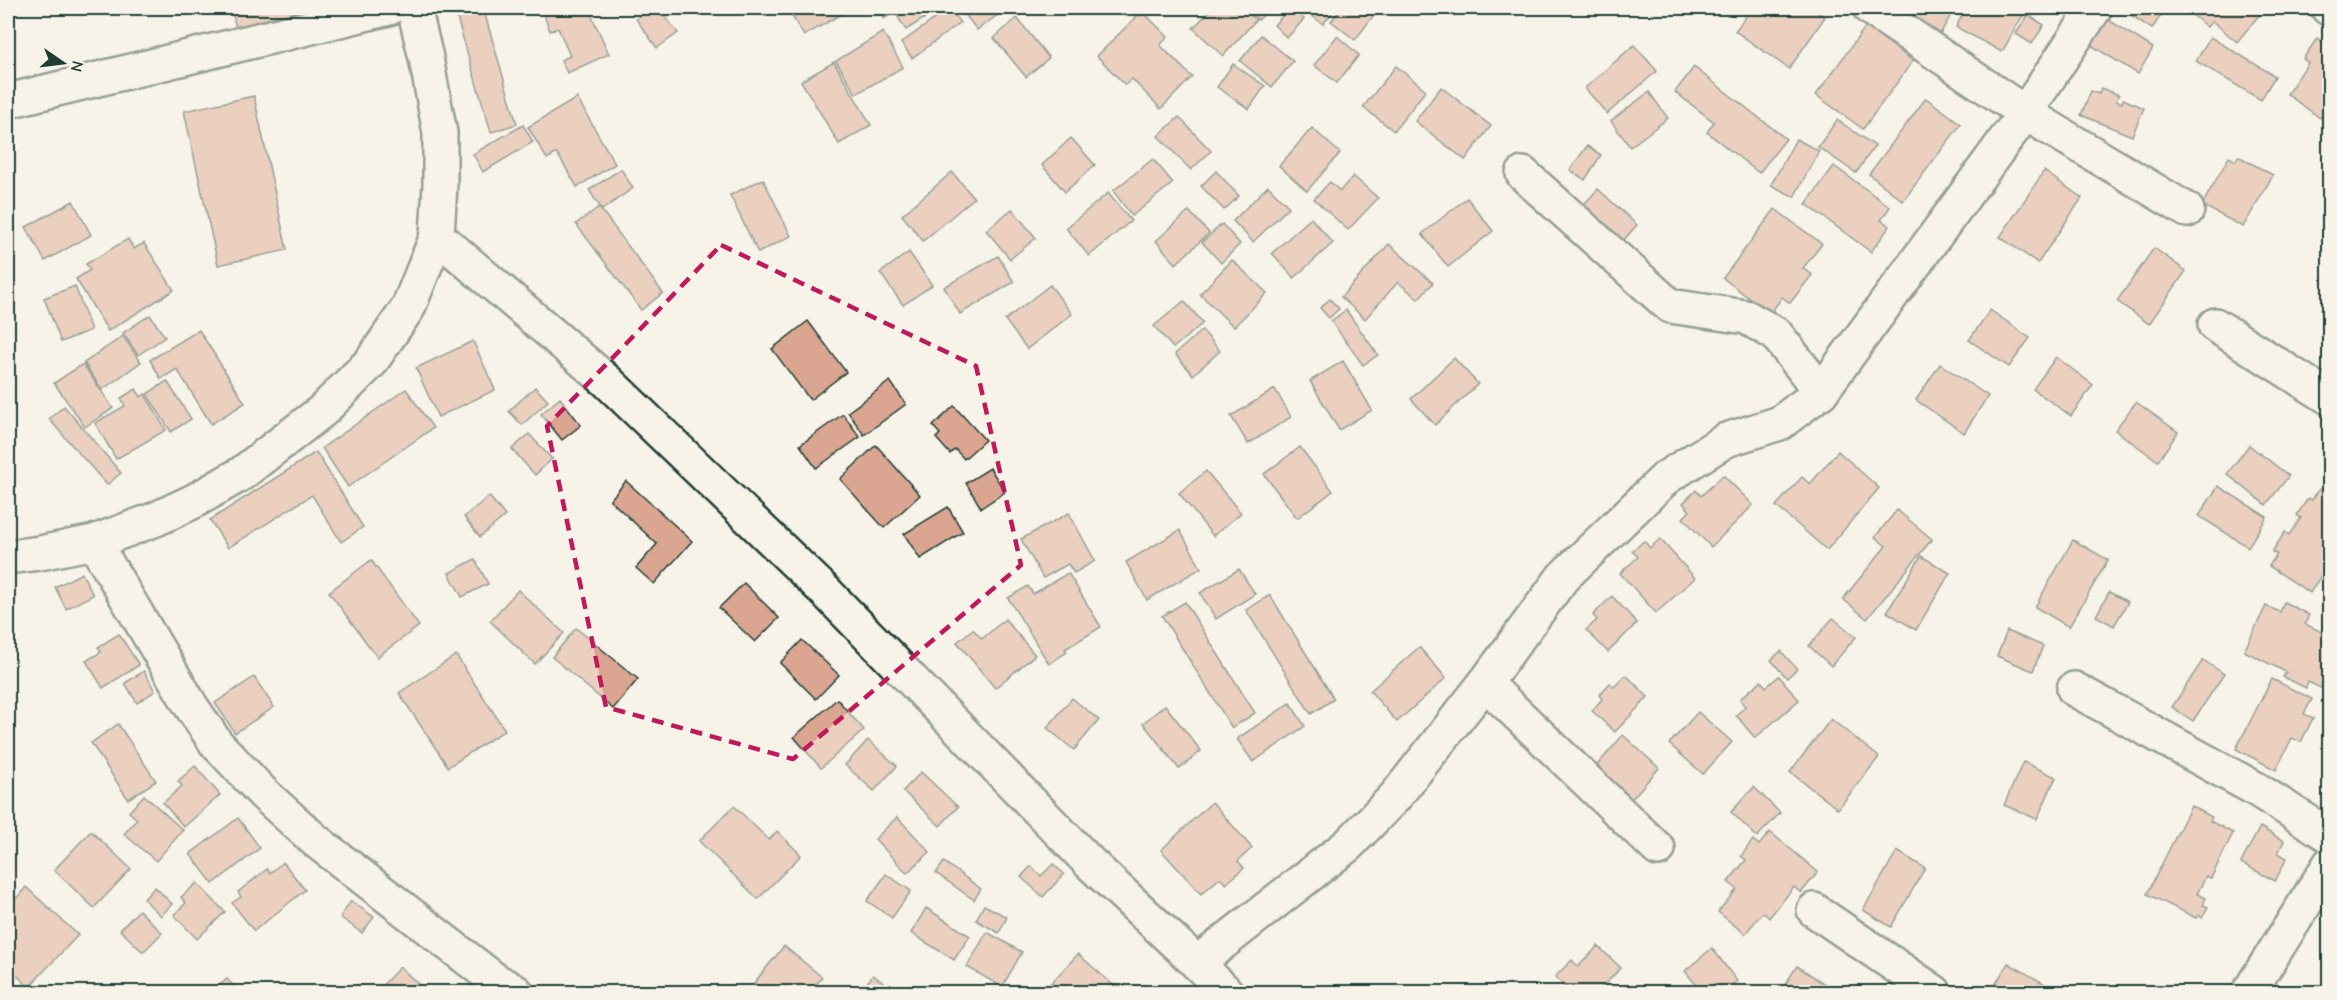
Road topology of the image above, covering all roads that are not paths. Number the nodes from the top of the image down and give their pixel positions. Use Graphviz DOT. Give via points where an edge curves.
graph roads {
  1 [pos="388,8"];
  2 [pos="414,8"];
  3 [pos="1870,8"];
  4 [pos="2095,8"];
  5 [pos="8,101"];
  6 [pos="2025,113"];
  7 [pos="1523,174"];
  8 [pos="2187,210"];
  9 [pos="437,236"];
  10 [pos="2215,325"];
  11 [pos="1821,392"];
  12 [pos="2330,398"];
  13 [pos="94,542"];
  14 [pos="8,557"];
  15 [pos="1485,683"];
  16 [pos="2073,688"];
  17 [pos="2330,836"];
  18 [pos="1658,849"];
  19 [pos="2330,864"];
  20 [pos="1814,910"];
  21 [pos="1197,963"];
  22 [pos="499,988"];
  23 [pos="1226,993"];
  24 [pos="1934,993"];
  25 [pos="2249,993"];
  1 -- 5 [label="street"];
  2 -- 9 [label="street" via="440,133"];
  3 -- 6 [label="street"];
  4 -- 6 [label="street"];
  6 -- 8 [label="street"];
  6 -- 11 [label="street"];
  7 -- 11 [label="street" via="1670,306 1746,317 1776,334"];
  9 -- 13 [label="street" via="408,308 371,362 321,411 241,474 156,519"];
  9 -- 21 [label="street" via="607,381 827,593 1092,865"];
  10 -- 12 [label="street"];
  11 -- 15 [label="street" via="1780,423 1726,440 1667,477 1563,578"];
  13 -- 14 [label="street"];
  13 -- 22 [label="street" via="216,743 316,841"];
  15 -- 18 [label="street"];
  15 -- 21 [label="street" via="1395,797 1348,845"];
  16 -- 17 [label="street" via="2256,789"];
  19 -- 25 [label="street"];
  20 -- 24 [label="street"];
  21 -- 23 [label="street"];
}
